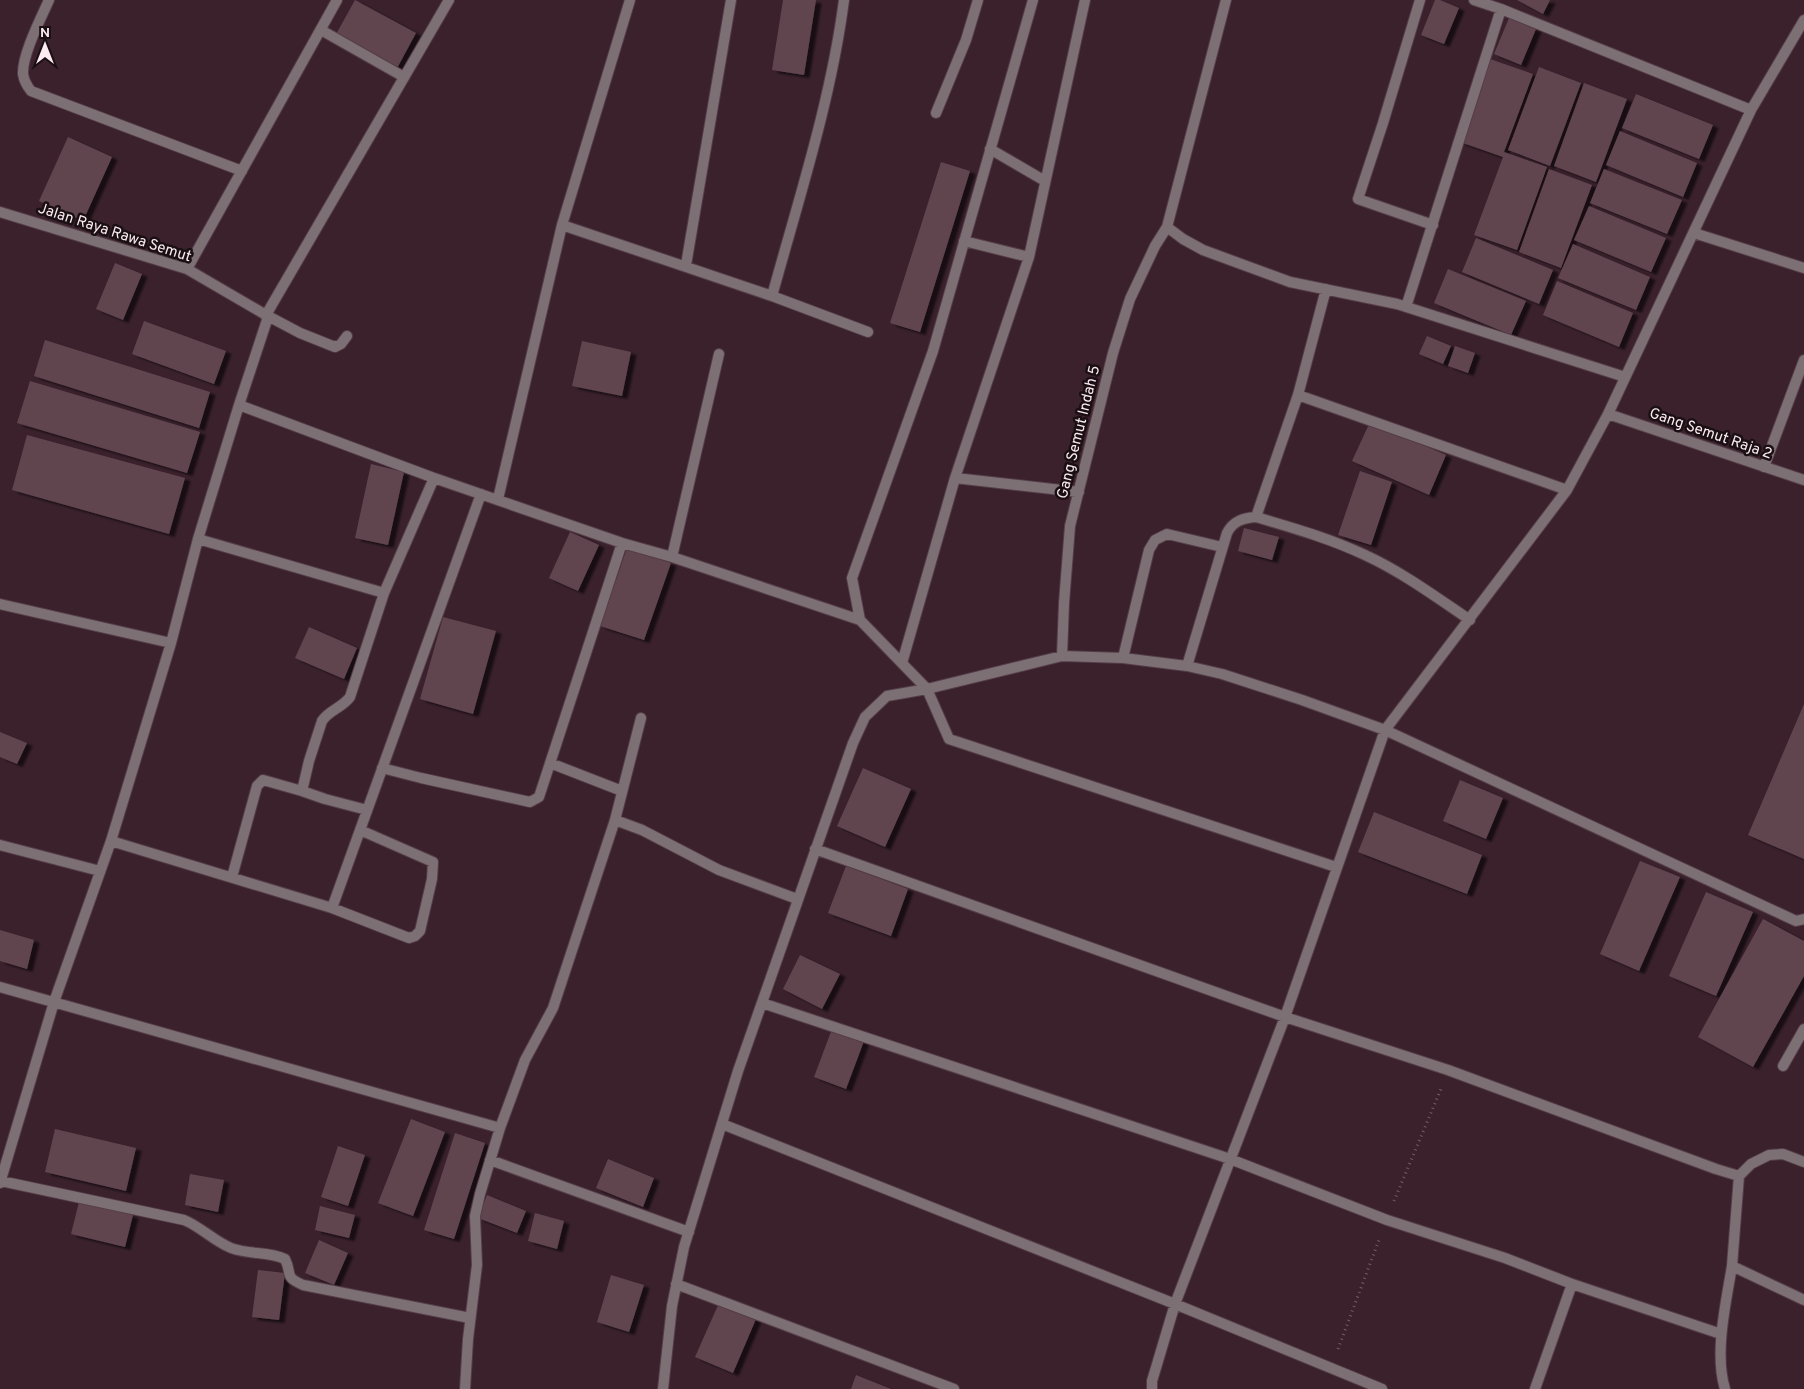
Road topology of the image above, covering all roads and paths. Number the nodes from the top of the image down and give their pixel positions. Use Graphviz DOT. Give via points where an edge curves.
graph roads {
  1 [pos="49,0"];
  2 [pos="337,0"];
  3 [pos="448,0"];
  4 [pos="630,0"];
  5 [pos="731,0"];
  6 [pos="844,0"];
  7 [pos="978,0"];
  8 [pos="1033,0"];
  9 [pos="1085,0"];
  10 [pos="1226,0"];
  11 [pos="1420,0"];
  12 [pos="1474,0"];
  13 [pos="1501,9"];
  14 [pos="1804,20"];
  15 [pos="321,30"];
  16 [pos="404,77"];
  17 [pos="1751,110"];
  18 [pos="936,113"];
  19 [pos="990,149"];
  20 [pos="242,171"];
  21 [pos="1045,181"];
  22 [pos="0,212"];
  23 [pos="562,225"];
  24 [pos="1433,225"];
  25 [pos="1167,227"];
  26 [pos="1694,233"];
  27 [pos="964,241"];
  28 [pos="1029,258"];
  29 [pos="686,265"];
  30 [pos="1804,268"];
  31 [pos="187,269"];
  32 [pos="1326,289"];
  33 [pos="772,296"];
  34 [pos="1406,307"];
  35 [pos="266,315"];
  36 [pos="868,332"];
  37 [pos="347,336"];
  38 [pos="719,354"];
  39 [pos="1804,360"];
  40 [pos="1625,377"];
  41 [pos="1298,395"];
  42 [pos="240,405"];
  43 [pos="1608,414"];
  44 [pos="1764,467"];
  45 [pos="434,478"];
  46 [pos="955,478"];
  47 [pos="1804,480"];
  48 [pos="1567,490"];
  49 [pos="1079,492"];
  50 [pos="481,494"];
  51 [pos="498,499"];
  52 [pos="1256,517"];
  53 [pos="198,539"];
  54 [pos="622,543"];
  55 [pos="1222,547"];
  56 [pos="672,557"];
  57 [pos="384,593"];
  58 [pos="0,604"];
  59 [pos="860,620"];
  60 [pos="1470,620"];
  61 [pos="171,643"];
  62 [pos="1062,656"];
  63 [pos="1123,658"];
  64 [pos="902,663"];
  65 [pos="1187,666"];
  66 [pos="928,689"];
  67 [pos="641,718"];
  68 [pos="1384,730"];
  69 [pos="550,763"];
  70 [pos="382,768"];
  71 [pos="302,791"];
  72 [pos="622,791"];
  73 [pos="367,810"];
  74 [pos="615,820"];
  75 [pos="360,830"];
  76 [pos="111,841"];
  77 [pos="0,845"];
  78 [pos="815,850"];
  79 [pos="1336,867"];
  80 [pos="100,871"];
  81 [pos="232,878"];
  82 [pos="798,899"];
  83 [pos="332,908"];
  84 [pos="1804,919"];
  85 [pos="0,987"];
  86 [pos="54,1002"];
  87 [pos="762,1003"];
  88 [pos="1285,1017"];
  89 [pos="1804,1029"];
  90 [pos="1783,1066"];
  91 [pos="722,1124"];
  92 [pos="500,1128"];
  93 [pos="1230,1159"];
  94 [pos="490,1160"];
  95 [pos="1804,1162"];
  96 [pos="1739,1176"];
  97 [pos="0,1182"];
  98 [pos="689,1232"];
  99 [pos="1732,1266"];
  100 [pos="676,1284"];
  101 [pos="1572,1284"];
  102 [pos="1804,1300"];
  103 [pos="1175,1304"];
  104 [pos="470,1318"];
  105 [pos="1721,1334"];
  106 [pos="465,1389"];
  107 [pos="663,1389"];
  108 [pos="954,1389"];
  109 [pos="1152,1389"];
  110 [pos="1382,1389"];
  111 [pos="1535,1389"];
  112 [pos="1725,1389"];
  1 -- 20 [label="street" via="23,67 26,84 31,91"];
  2 -- 15 [label="street"];
  3 -- 16 [label="street"];
  4 -- 23 [label="street"];
  5 -- 29 [label="street"];
  6 -- 33 [label="street" via="839,41 816,137"];
  7 -- 18 [label="street" via="966,40"];
  8 -- 19 [label="street"];
  9 -- 21 [label="street"];
  10 -- 25 [label="street, Gang Semut Indah 5"];
  11 -- 24 [label="street" via="1358,199"];
  12 -- 13 [label="street"];
  13 -- 17 [label="street"];
  13 -- 24 [label="street"];
  14 -- 17 [label="street"];
  15 -- 16 [label="street"];
  15 -- 20 [label="street"];
  16 -- 35 [label="street"];
  17 -- 26 [label="street"];
  19 -- 21 [label="street"];
  19 -- 27 [label="street"];
  20 -- 31 [label="street"];
  21 -- 28 [label="street"];
  22 -- 31 [label="street, Jalan Raya Rawa Semut"];
  23 -- 29 [label="street"];
  23 -- 51 [label="street"];
  24 -- 34 [label="street"];
  25 -- 32 [label="street" via="1203,250 1251,269 1290,282"];
  25 -- 49 [label="street, Gang Semut Indah 5" via="1130,299"];
  26 -- 30 [label="street"];
  26 -- 40 [label="street"];
  27 -- 28 [label="street"];
  27 -- 59 [label="street" via="933,352 852,578"];
  28 -- 46 [label="street"];
  29 -- 33 [label="street"];
  31 -- 35 [label="street, Jalan Raya Rawa Semut"];
  32 -- 34 [label="street"];
  32 -- 41 [label="street"];
  33 -- 36 [label="street"];
  34 -- 40 [label="street"];
  35 -- 37 [label="street, Jalan Raya Rawa Semut" via="335,347"];
  35 -- 42 [label="street"];
  38 -- 56 [label="street"];
  39 -- 44 [label="street"];
  40 -- 43 [label="street"];
  41 -- 48 [label="street"];
  41 -- 52 [label="street"];
  42 -- 45 [label="street"];
  42 -- 53 [label="street"];
  43 -- 44 [label="street, Gang Semut Raja 2"];
  43 -- 48 [label="street"];
  44 -- 47 [label="street, Gang Semut Raja 2"];
  45 -- 50 [label="street"];
  45 -- 57 [label="street"];
  46 -- 49 [label="street"];
  46 -- 64 [label="street"];
  48 -- 60 [label="street"];
  49 -- 62 [label="street, Gang Semut Indah 5" via="1070,526"];
  50 -- 51 [label="street"];
  50 -- 70 [label="street"];
  51 -- 54 [label="street"];
  52 -- 55 [label="street" via="1233,523"];
  52 -- 60 [label="street" via="1320,536 1366,555"];
  53 -- 57 [label="street"];
  53 -- 61 [label="street"];
  54 -- 56 [label="street"];
  54 -- 69 [label="street"];
  55 -- 63 [label="street" via="1167,534 1155,540 1149,550"];
  55 -- 65 [label="street"];
  56 -- 59 [label="street"];
  57 -- 71 [label="street" via="350,697 322,721"];
  58 -- 61 [label="street"];
  59 -- 64 [label="street"];
  60 -- 68 [label="street"];
  61 -- 76 [label="street"];
  62 -- 63 [label="street"];
  62 -- 66 [label="street"];
  63 -- 65 [label="street"];
  64 -- 66 [label="street"];
  65 -- 68 [label="street" via="1293,697"];
  66 -- 78 [label="street" via="887,696 865,718"];
  66 -- 79 [label="street" via="949,739"];
  67 -- 72 [label="street"];
  68 -- 79 [label="street"];
  68 -- 84 [label="street" via="1796,921"];
  69 -- 70 [label="street" via="538,797 530,802"];
  69 -- 72 [label="street"];
  70 -- 73 [label="street"];
  71 -- 73 [label="street"];
  71 -- 81 [label="street" via="263,780 257,786"];
  72 -- 74 [label="street"];
  73 -- 75 [label="street"];
  74 -- 82 [label="street" via="642,830 719,870"];
  74 -- 92 [label="street" via="553,1008 525,1060"];
  75 -- 83 [label="street"];
  75 -- 83 [label="street" via="433,862 420,931 408,938"];
  76 -- 80 [label="street"];
  76 -- 81 [label="street"];
  77 -- 80 [label="street"];
  78 -- 82 [label="street"];
  78 -- 88 [label="street"];
  79 -- 88 [label="street"];
  80 -- 86 [label="street"];
  81 -- 83 [label="street"];
  82 -- 87 [label="street"];
  85 -- 86 [label="street"];
  86 -- 92 [label="street"];
  86 -- 97 [label="street"];
  87 -- 91 [label="street"];
  87 -- 93 [label="street"];
  88 -- 93 [label="street"];
  88 -- 96 [label="street" via="1448,1070"];
  89 -- 90 [label="street"];
  91 -- 98 [label="street"];
  91 -- 103 [label="street"];
  92 -- 94 [label="street"];
  93 -- 101 [label="street" via="1387,1220"];
  93 -- 103 [label="street"];
  94 -- 98 [label="street"];
  94 -- 104 [label="street" via="475,1216 477,1264"];
  95 -- 96 [label="street" via="1783,1154 1769,1155 1751,1164"];
  96 -- 99 [label="street"];
  97 -- 104 [label="street" via="184,1220 229,1247 285,1259 292,1280 303,1285"];
  98 -- 100 [label="street"];
  99 -- 102 [label="street"];
  99 -- 105 [label="street"];
  100 -- 107 [label="street"];
  100 -- 108 [label="street"];
  101 -- 105 [label="street"];
  101 -- 111 [label="street"];
  103 -- 109 [label="street"];
  103 -- 110 [label="street"];
  104 -- 106 [label="street"];
  105 -- 112 [label="street"];
}
